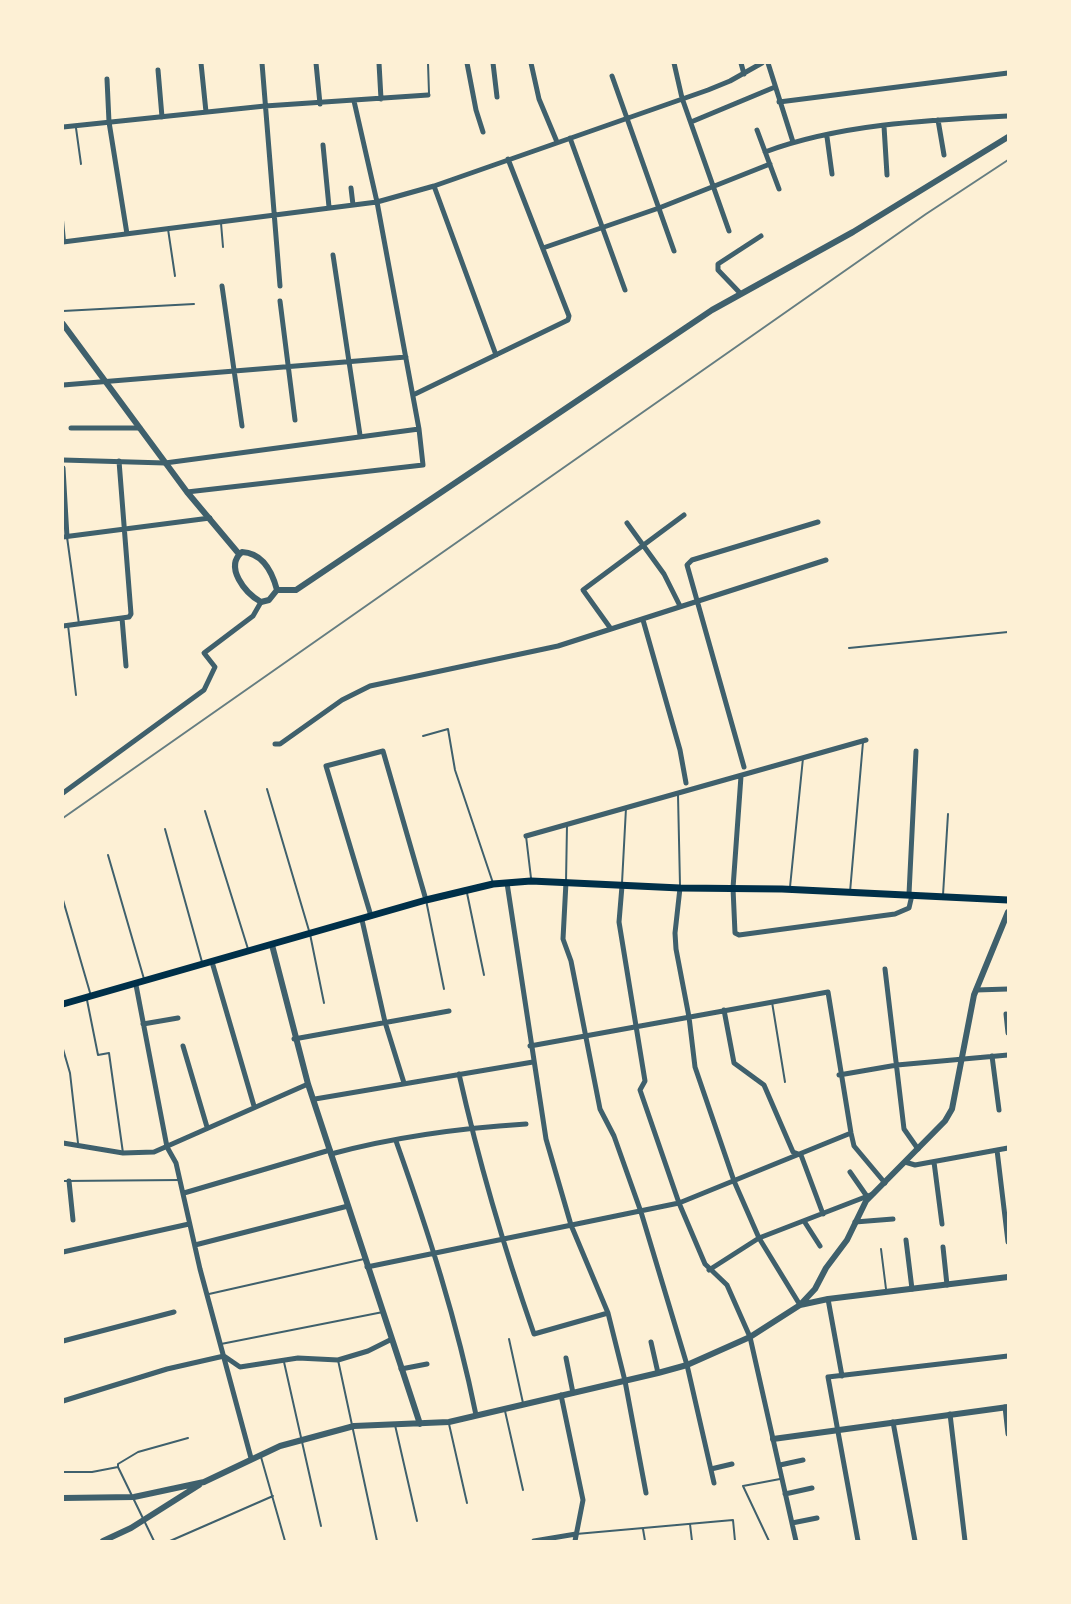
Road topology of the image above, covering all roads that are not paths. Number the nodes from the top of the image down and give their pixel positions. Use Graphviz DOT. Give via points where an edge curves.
graph roads {
  1 [pos="201,63"];
  2 [pos="262,63"];
  3 [pos="316,63"];
  4 [pos="378,63"];
  5 [pos="428,63"];
  6 [pos="467,63"];
  7 [pos="493,63"];
  8 [pos="531,63"];
  9 [pos="674,63"];
  10 [pos="741,63"];
  11 [pos="762,63"];
  12 [pos="768,63"];
  13 [pos="158,70"];
  14 [pos="1008,73"];
  15 [pos="744,74"];
  16 [pos="612,76"];
  17 [pos="107,79"];
  18 [pos="775,87"];
  19 [pos="428,95"];
  20 [pos="497,97"];
  21 [pos="682,98"];
  22 [pos="381,99"];
  23 [pos="354,101"];
  24 [pos="779,102"];
  25 [pos="320,104"];
  26 [pos="265,106"];
  27 [pos="206,112"];
  28 [pos="1008,116"];
  29 [pos="162,117"];
  30 [pos="627,118"];
  31 [pos="938,120"];
  32 [pos="109,122"];
  33 [pos="691,122"];
  34 [pos="76,125"];
  35 [pos="884,126"];
  36 [pos="63,127"];
  37 [pos="757,130"];
  38 [pos="483,132"];
  39 [pos="826,137"];
  40 [pos="1008,137"];
  41 [pos="570,138"];
  42 [pos="557,142"];
  43 [pos="793,142"];
  44 [pos="323,145"];
  45 [pos="765,152"];
  46 [pos="944,155"];
  47 [pos="508,159"];
  48 [pos="81,164"];
  49 [pos="770,164"];
  50 [pos="832,174"];
  51 [pos="887,175"];
  52 [pos="434,186"];
  53 [pos="712,187"];
  54 [pos="351,188"];
  55 [pos="778,189"];
  56 [pos="377,202"];
  57 [pos="353,205"];
  58 [pos="329,207"];
  59 [pos="659,208"];
  60 [pos="274,215"];
  61 [pos="63,220"];
  62 [pos="221,222"];
  63 [pos="601,227"];
  64 [pos="168,228"];
  65 [pos="729,231"];
  66 [pos="127,234"];
  67 [pos="761,236"];
  68 [pos="64,242"];
  69 [pos="223,247"];
  70 [pos="543,248"];
  71 [pos="674,251"];
  72 [pos="333,255"];
  73 [pos="175,276"];
  74 [pos="222,286"];
  75 [pos="280,286"];
  76 [pos="625,290"];
  77 [pos="740,293"];
  78 [pos="280,301"];
  79 [pos="194,304"];
  80 [pos="63,311"];
  81 [pos="63,324"];
  82 [pos="496,354"];
  83 [pos="406,357"];
  84 [pos="349,363"];
  85 [pos="287,366"];
  86 [pos="235,370"];
  87 [pos="106,383"];
  88 [pos="63,385"];
  89 [pos="413,395"];
  90 [pos="295,420"];
  91 [pos="242,426"];
  92 [pos="71,428"];
  93 [pos="140,428"];
  94 [pos="419,429"];
  95 [pos="360,435"];
  96 [pos="63,460"];
  97 [pos="119,461"];
  98 [pos="165,463"];
  99 [pos="63,468"];
  100 [pos="187,492"];
  101 [pos="684,515"];
  102 [pos="210,518"];
  103 [pos="818,522"];
  104 [pos="627,523"];
  105 [pos="123,530"];
  106 [pos="65,537"];
  107 [pos="643,546"];
  108 [pos="239,554"];
  109 [pos="826,560"];
  110 [pos="277,590"];
  111 [pos="698,601"];
  112 [pos="261,602"];
  113 [pos="680,606"];
  114 [pos="122,618"];
  115 [pos="643,620"];
  116 [pos="79,624"];
  117 [pos="65,625"];
  118 [pos="611,628"];
  119 [pos="1008,632"];
  120 [pos="849,648"];
  121 [pos="126,666"];
  122 [pos="76,695"];
  123 [pos="423,736"];
  124 [pos="865,740"];
  125 [pos="277,744"];
  126 [pos="916,751"];
  127 [pos="803,758"];
  128 [pos="744,767"];
  129 [pos="741,776"];
  130 [pos="686,783"];
  131 [pos="267,789"];
  132 [pos="63,793"];
  133 [pos="678,793"];
  134 [pos="626,806"];
  135 [pos="205,811"];
  136 [pos="948,814"];
  137 [pos="567,822"];
  138 [pos="165,829"];
  139 [pos="526,836"];
  140 [pos="108,855"];
  141 [pos="531,881"];
  142 [pos="566,882"];
  143 [pos="507,883"];
  144 [pos="493,884"];
  145 [pos="622,886"];
  146 [pos="680,888"];
  147 [pos="733,888"];
  148 [pos="789,889"];
  149 [pos="466,891"];
  150 [pos="850,892"];
  151 [pos="911,895"];
  152 [pos="943,896"];
  153 [pos="63,900"];
  154 [pos="426,900"];
  155 [pos="1008,900"];
  156 [pos="1008,912"];
  157 [pos="371,916"];
  158 [pos="362,920"];
  159 [pos="310,934"];
  160 [pos="272,945"];
  161 [pos="248,950"];
  162 [pos="212,962"];
  163 [pos="202,964"];
  164 [pos="885,969"];
  165 [pos="484,975"];
  166 [pos="145,982"];
  167 [pos="136,985"];
  168 [pos="444,989"];
  169 [pos="1008,989"];
  170 [pos="976,990"];
  171 [pos="89,997"];
  172 [pos="772,1002"];
  173 [pos="324,1003"];
  174 [pos="63,1004"];
  175 [pos="724,1010"];
  176 [pos="449,1011"];
  177 [pos="1006,1014"];
  178 [pos="689,1017"];
  179 [pos="178,1018"];
  180 [pos="385,1022"];
  181 [pos="143,1024"];
  182 [pos="636,1026"];
  183 [pos="1008,1033"];
  184 [pos="584,1036"];
  185 [pos="294,1039"];
  186 [pos="183,1046"];
  187 [pos="530,1046"];
  188 [pos="63,1049"];
  189 [pos="1008,1055"];
  190 [pos="992,1056"];
  191 [pos="962,1058"];
  192 [pos="533,1062"];
  193 [pos="897,1065"];
  194 [pos="459,1074"];
  195 [pos="839,1074"];
  196 [pos="785,1082"];
  197 [pos="404,1083"];
  198 [pos="308,1084"];
  199 [pos="315,1099"];
  200 [pos="254,1106"];
  201 [pos="999,1110"];
  202 [pos="526,1124"];
  203 [pos="207,1127"];
  204 [pos="471,1128"];
  205 [pos="850,1133"];
  206 [pos="396,1141"];
  207 [pos="63,1143"];
  208 [pos="78,1146"];
  209 [pos="167,1147"];
  210 [pos="1008,1148"];
  211 [pos="918,1149"];
  212 [pos="997,1150"];
  213 [pos="331,1152"];
  214 [pos="123,1153"];
  215 [pos="798,1153"];
  216 [pos="905,1162"];
  217 [pos="934,1162"];
  218 [pos="850,1172"];
  219 [pos="180,1180"];
  220 [pos="734,1180"];
  221 [pos="66,1181"];
  222 [pos="885,1183"];
  223 [pos="184,1192"];
  224 [pos="869,1195"];
  225 [pos="679,1203"];
  226 [pos="348,1206"];
  227 [pos="641,1212"];
  228 [pos="823,1214"];
  229 [pos="893,1219"];
  230 [pos="73,1221"];
  231 [pos="804,1221"];
  232 [pos="855,1222"];
  233 [pos="189,1224"];
  234 [pos="942,1224"];
  235 [pos="571,1225"];
  236 [pos="759,1238"];
  237 [pos="501,1239"];
  238 [pos="906,1240"];
  239 [pos="1008,1242"];
  240 [pos="195,1245"];
  241 [pos="820,1246"];
  242 [pos="943,1246"];
  243 [pos="881,1249"];
  244 [pos="63,1252"];
  245 [pos="435,1252"];
  246 [pos="364,1259"];
  247 [pos="367,1267"];
  248 [pos="709,1270"];
  249 [pos="1008,1277"];
  250 [pos="947,1285"];
  251 [pos="912,1289"];
  252 [pos="886,1292"];
  253 [pos="207,1295"];
  254 [pos="828,1299"];
  255 [pos="800,1305"];
  256 [pos="174,1312"];
  257 [pos="383,1312"];
  258 [pos="608,1313"];
  259 [pos="750,1337"];
  260 [pos="509,1339"];
  261 [pos="390,1340"];
  262 [pos="63,1341"];
  263 [pos="651,1342"];
  264 [pos="220,1345"];
  265 [pos="224,1356"];
  266 [pos="1008,1356"];
  267 [pos="566,1358"];
  268 [pos="284,1360"];
  269 [pos="338,1360"];
  270 [pos="427,1364"];
  271 [pos="687,1365"];
  272 [pos="400,1370"];
  273 [pos="658,1373"];
  274 [pos="842,1376"];
  275 [pos="625,1381"];
  276 [pos="573,1393"];
  277 [pos="561,1395"];
  278 [pos="63,1401"];
  279 [pos="523,1403"];
  280 [pos="1006,1407"];
  281 [pos="504,1408"];
  282 [pos="950,1414"];
  283 [pos="476,1415"];
  284 [pos="449,1422"];
  285 [pos="892,1422"];
  286 [pos="420,1424"];
  287 [pos="394,1425"];
  288 [pos="354,1426"];
  289 [pos="837,1431"];
  290 [pos="1008,1434"];
  291 [pos="188,1438"];
  292 [pos="773,1439"];
  293 [pos="301,1441"];
  294 [pos="261,1454"];
  295 [pos="251,1458"];
  296 [pos="803,1460"];
  297 [pos="732,1464"];
  298 [pos="780,1465"];
  299 [pos="118,1467"];
  300 [pos="711,1469"];
  301 [pos="63,1472"];
  302 [pos="782,1479"];
  303 [pos="204,1482"];
  304 [pos="714,1483"];
  305 [pos="812,1488"];
  306 [pos="523,1490"];
  307 [pos="646,1493"];
  308 [pos="785,1494"];
  309 [pos="273,1496"];
  310 [pos="134,1497"];
  311 [pos="63,1498"];
  312 [pos="467,1503"];
  313 [pos="817,1518"];
  314 [pos="143,1520"];
  315 [pos="417,1521"];
  316 [pos="792,1523"];
  317 [pos="690,1524"];
  318 [pos="321,1526"];
  319 [pos="643,1529"];
  320 [pos="576,1534"];
  321 [pos="103,1541"];
  322 [pos="154,1541"];
  323 [pos="170,1541"];
  324 [pos="285,1541"];
  325 [pos="377,1541"];
  326 [pos="534,1541"];
  327 [pos="575,1541"];
  328 [pos="645,1541"];
  329 [pos="692,1541"];
  330 [pos="735,1541"];
  331 [pos="769,1541"];
  332 [pos="796,1541"];
  333 [pos="858,1541"];
  334 [pos="915,1541"];
  335 [pos="965,1541"];
  1 -- 27 [label="street"];
  2 -- 26 [label="street"];
  3 -- 25 [label="street"];
  4 -- 22 [label="street"];
  5 -- 19 [label="lane"];
  6 -- 38 [label="street"];
  7 -- 20 [label="street"];
  8 -- 42 [label="street" via="538,99"];
  9 -- 21 [label="street"];
  10 -- 15 [label="street"];
  11 -- 15 [label="street"];
  12 -- 18 [label="street"];
  13 -- 29 [label="street"];
  14 -- 24 [label="street"];
  15 -- 21 [label="street"];
  16 -- 30 [label="street"];
  17 -- 32 [label="street"];
  18 -- 24 [label="street"];
  18 -- 33 [label="street"];
  19 -- 22 [label="street"];
  21 -- 30 [label="street"];
  21 -- 33 [label="street"];
  22 -- 23 [label="street"];
  23 -- 25 [label="street"];
  23 -- 56 [label="street"];
  24 -- 43 [label="street"];
  25 -- 26 [label="street"];
  26 -- 27 [label="street"];
  26 -- 60 [label="street"];
  27 -- 29 [label="street"];
  28 -- 31 [label="street"];
  29 -- 32 [label="street"];
  30 -- 41 [label="street"];
  30 -- 59 [label="street"];
  31 -- 35 [label="street"];
  31 -- 46 [label="street"];
  32 -- 34 [label="street"];
  32 -- 66 [label="street"];
  33 -- 53 [label="street"];
  34 -- 36 [label="street"];
  34 -- 48 [label="lane"];
  35 -- 39 [label="street"];
  35 -- 51 [label="street"];
  37 -- 45 [label="street"];
  39 -- 43 [label="street"];
  39 -- 50 [label="street"];
  40 -- 77 [label="street" via="853,232"];
  41 -- 42 [label="street"];
  41 -- 63 [label="street"];
  42 -- 47 [label="street"];
  43 -- 45 [label="street"];
  44 -- 58 [label="street"];
  45 -- 49 [label="street"];
  47 -- 52 [label="street"];
  47 -- 70 [label="street"];
  49 -- 53 [label="street"];
  49 -- 55 [label="street"];
  52 -- 56 [label="street"];
  52 -- 82 [label="street"];
  53 -- 59 [label="street"];
  53 -- 65 [label="street"];
  54 -- 57 [label="street"];
  56 -- 57 [label="street"];
  56 -- 83 [label="street"];
  57 -- 58 [label="street"];
  58 -- 60 [label="street"];
  59 -- 63 [label="street"];
  59 -- 71 [label="street"];
  60 -- 62 [label="street"];
  60 -- 75 [label="street"];
  61 -- 68 [label="lane"];
  62 -- 64 [label="street"];
  62 -- 69 [label="lane"];
  63 -- 70 [label="street"];
  63 -- 76 [label="street"];
  64 -- 66 [label="street"];
  64 -- 73 [label="lane"];
  66 -- 68 [label="street"];
  67 -- 77 [label="street" via="718,264 718,270"];
  70 -- 82 [label="street" via="568,320"];
  72 -- 84 [label="street"];
  74 -- 86 [label="street"];
  77 -- 110 [label="street" via="296,590"];
  78 -- 85 [label="street"];
  79 -- 80 [label="lane"];
  81 -- 87 [label="street"];
  82 -- 89 [label="street"];
  83 -- 84 [label="street"];
  83 -- 89 [label="street"];
  84 -- 85 [label="street"];
  84 -- 95 [label="street"];
  85 -- 86 [label="street"];
  85 -- 90 [label="street"];
  86 -- 87 [label="street"];
  86 -- 91 [label="street"];
  87 -- 88 [label="street"];
  87 -- 93 [label="street"];
  89 -- 94 [label="street"];
  92 -- 93 [label="street"];
  93 -- 98 [label="street"];
  94 -- 95 [label="street"];
  94 -- 100 [label="street" via="423,465"];
  95 -- 98 [label="street"];
  96 -- 97 [label="street"];
  97 -- 98 [label="street"];
  97 -- 105 [label="street"];
  98 -- 100 [label="street"];
  99 -- 106 [label="street"];
  100 -- 102 [label="street"];
  101 -- 107 [label="street"];
  102 -- 105 [label="street"];
  102 -- 108 [label="street"];
  103 -- 111 [label="street" via="692,560 687,565"];
  104 -- 107 [label="street"];
  105 -- 106 [label="street"];
  105 -- 114 [label="street" via="131,616"];
  106 -- 116 [label="lane"];
  107 -- 113 [label="street" via="664,574"];
  107 -- 118 [label="street" via="583,590"];
  108 -- 110 [label="street" via="251,552 261,558"];
  108 -- 112 [label="street" via="234,566 237,576"];
  109 -- 111 [label="street"];
  110 -- 112 [label="street" via="273,597"];
  111 -- 113 [label="street"];
  111 -- 128 [label="street"];
  112 -- 132 [label="street" via="253,616 204,653 215,667 204,690"];
  113 -- 115 [label="street"];
  114 -- 116 [label="street"];
  114 -- 121 [label="street"];
  115 -- 118 [label="street"];
  115 -- 130 [label="street"];
  116 -- 117 [label="street"];
  117 -- 122 [label="lane"];
  118 -- 125 [label="street" via="558,646 370,686"];
  119 -- 120 [label="lane"];
  123 -- 144 [label="lane" via="448,729 455,770"];
  124 -- 127 [label="street"];
  124 -- 150 [label="lane"];
  126 -- 151 [label="street"];
  127 -- 129 [label="street"];
  127 -- 148 [label="lane"];
  129 -- 133 [label="street"];
  129 -- 147 [label="street"];
  131 -- 159 [label="lane"];
  133 -- 134 [label="street"];
  133 -- 146 [label="lane"];
  134 -- 137 [label="street"];
  134 -- 145 [label="lane"];
  135 -- 161 [label="lane"];
  136 -- 152 [label="lane"];
  137 -- 139 [label="street"];
  137 -- 142 [label="lane"];
  138 -- 163 [label="lane"];
  139 -- 141 [label="lane"];
  140 -- 166 [label="lane"];
  141 -- 142 [label="main road"];
  141 -- 143 [label="main road"];
  142 -- 145 [label="main road"];
  142 -- 184 [label="street" via="563,939 571,961"];
  143 -- 144 [label="main road"];
  143 -- 187 [label="street"];
  144 -- 149 [label="main road"];
  145 -- 146 [label="main road"];
  145 -- 182 [label="street" via="619,922"];
  146 -- 147 [label="main road"];
  146 -- 178 [label="street" via="675,933"];
  147 -- 148 [label="main road"];
  147 -- 151 [label="street" via="735,933 739,935 895,914 909,908"];
  148 -- 150 [label="main road"];
  149 -- 154 [label="main road"];
  149 -- 165 [label="lane"];
  150 -- 151 [label="main road"];
  151 -- 152 [label="main road"];
  152 -- 155 [label="main road"];
  153 -- 171 [label="lane"];
  154 -- 157 [label="main road"];
  154 -- 157 [label="street" via="382,751 326,766"];
  154 -- 168 [label="lane"];
  156 -- 170 [label="street"];
  157 -- 158 [label="main road"];
  158 -- 159 [label="main road"];
  158 -- 180 [label="street"];
  159 -- 160 [label="main road"];
  159 -- 173 [label="lane"];
  160 -- 161 [label="main road"];
  160 -- 185 [label="street"];
  161 -- 162 [label="main road"];
  162 -- 163 [label="main road"];
  162 -- 200 [label="street"];
  163 -- 166 [label="main road"];
  164 -- 193 [label="street"];
  166 -- 167 [label="main road"];
  167 -- 171 [label="main road"];
  167 -- 181 [label="street"];
  169 -- 170 [label="street"];
  170 -- 191 [label="street"];
  171 -- 174 [label="main road"];
  171 -- 214 [label="lane" via="98,1055 109,1053"];
  172 -- 175 [label="street"];
  172 -- 195 [label="street" via="828,992"];
  172 -- 196 [label="lane"];
  175 -- 178 [label="street"];
  175 -- 215 [label="street" via="736,1067 764,1085 793,1152"];
  176 -- 180 [label="street"];
  177 -- 183 [label="street"];
  178 -- 182 [label="street"];
  178 -- 220 [label="street" via="695,1067"];
  179 -- 181 [label="street"];
  180 -- 185 [label="street"];
  180 -- 197 [label="street"];
  181 -- 209 [label="street"];
  182 -- 184 [label="street"];
  182 -- 225 [label="street" via="645,1081 640,1090"];
  184 -- 187 [label="street"];
  184 -- 227 [label="street" via="600,1109 614,1136"];
  185 -- 198 [label="street"];
  186 -- 203 [label="street"];
  187 -- 192 [label="street"];
  188 -- 208 [label="lane" via="70,1072"];
  189 -- 190 [label="street"];
  190 -- 191 [label="street"];
  190 -- 201 [label="street"];
  191 -- 193 [label="street"];
  191 -- 211 [label="street" via="952,1109"];
  192 -- 194 [label="street"];
  192 -- 235 [label="street" via="546,1139"];
  193 -- 195 [label="street"];
  193 -- 211 [label="street" via="904,1129"];
  194 -- 197 [label="street"];
  194 -- 204 [label="street"];
  195 -- 205 [label="street"];
  197 -- 199 [label="street"];
  198 -- 199 [label="street"];
  198 -- 200 [label="street"];
  199 -- 213 [label="street"];
  200 -- 203 [label="street"];
  202 -- 204 [label="street"];
  203 -- 209 [label="street"];
  204 -- 206 [label="street"];
  204 -- 237 [label="street"];
  205 -- 215 [label="street"];
  205 -- 222 [label="street" via="854,1146"];
  206 -- 213 [label="street"];
  206 -- 245 [label="street"];
  207 -- 208 [label="street"];
  208 -- 214 [label="street"];
  209 -- 214 [label="street" via="154,1152"];
  209 -- 219 [label="street"];
  210 -- 212 [label="street"];
  211 -- 216 [label="street"];
  212 -- 217 [label="street"];
  212 -- 239 [label="street"];
  213 -- 223 [label="street"];
  213 -- 226 [label="street"];
  215 -- 220 [label="street"];
  215 -- 228 [label="street"];
  216 -- 217 [label="street"];
  216 -- 222 [label="street"];
  217 -- 234 [label="street"];
  218 -- 224 [label="street"];
  219 -- 221 [label="lane"];
  219 -- 223 [label="street"];
  220 -- 225 [label="street"];
  220 -- 236 [label="street"];
  221 -- 230 [label="street"];
  222 -- 224 [label="street"];
  223 -- 233 [label="street"];
  224 -- 228 [label="street"];
  224 -- 232 [label="street"];
  225 -- 227 [label="street"];
  225 -- 248 [label="street"];
  226 -- 240 [label="street"];
  226 -- 246 [label="street"];
  227 -- 235 [label="street"];
  227 -- 271 [label="street"];
  228 -- 231 [label="street"];
  229 -- 232 [label="street"];
  231 -- 236 [label="street"];
  231 -- 241 [label="street"];
  232 -- 255 [label="street" via="815,1289"];
  233 -- 240 [label="street"];
  233 -- 244 [label="street"];
  235 -- 237 [label="street"];
  235 -- 258 [label="street"];
  236 -- 248 [label="street"];
  236 -- 255 [label="street"];
  237 -- 245 [label="street"];
  237 -- 258 [label="street" via="534,1334"];
  238 -- 251 [label="street"];
  240 -- 253 [label="street"];
  242 -- 250 [label="street"];
  243 -- 252 [label="lane"];
  245 -- 247 [label="street"];
  245 -- 283 [label="street"];
  246 -- 247 [label="street"];
  246 -- 253 [label="lane"];
  247 -- 257 [label="street"];
  248 -- 259 [label="street" via="727,1285"];
  249 -- 250 [label="street"];
  250 -- 251 [label="street"];
  251 -- 252 [label="street"];
  252 -- 254 [label="street"];
  253 -- 264 [label="street"];
  254 -- 255 [label="street"];
  254 -- 274 [label="street"];
  255 -- 259 [label="street"];
  256 -- 262 [label="street"];
  257 -- 261 [label="street"];
  257 -- 264 [label="lane"];
  258 -- 275 [label="street"];
  259 -- 271 [label="street"];
  259 -- 292 [label="street"];
  260 -- 279 [label="lane"];
  261 -- 269 [label="street"];
  261 -- 272 [label="street"];
  263 -- 273 [label="street"];
  264 -- 265 [label="street"];
  265 -- 268 [label="street" via="240,1367"];
  265 -- 278 [label="street"];
  265 -- 295 [label="street"];
  266 -- 274 [label="street"];
  267 -- 276 [label="street"];
  268 -- 269 [label="street"];
  268 -- 293 [label="lane"];
  269 -- 288 [label="lane"];
  270 -- 272 [label="street"];
  271 -- 273 [label="street"];
  271 -- 300 [label="street"];
  272 -- 286 [label="street"];
  273 -- 275 [label="street"];
  274 -- 289 [label="street" via="828,1377"];
  275 -- 276 [label="street"];
  275 -- 307 [label="street"];
  276 -- 277 [label="street"];
  277 -- 279 [label="street"];
  277 -- 320 [label="street" via="583,1500"];
  279 -- 281 [label="street"];
  280 -- 282 [label="street"];
  280 -- 290 [label="street"];
  281 -- 283 [label="street"];
  281 -- 306 [label="lane"];
  282 -- 285 [label="street"];
  282 -- 335 [label="street"];
  283 -- 284 [label="street"];
  284 -- 286 [label="street"];
  284 -- 312 [label="lane"];
  285 -- 289 [label="street"];
  285 -- 334 [label="street"];
  286 -- 287 [label="street"];
  287 -- 288 [label="street"];
  287 -- 315 [label="lane"];
  288 -- 293 [label="street"];
  288 -- 325 [label="lane"];
  289 -- 292 [label="street"];
  289 -- 333 [label="street"];
  291 -- 299 [label="lane" via="138,1452"];
  292 -- 298 [label="street"];
  293 -- 294 [label="street"];
  293 -- 318 [label="lane"];
  294 -- 295 [label="street"];
  294 -- 309 [label="lane"];
  295 -- 303 [label="street"];
  296 -- 298 [label="street"];
  297 -- 300 [label="street"];
  298 -- 302 [label="street"];
  299 -- 301 [label="lane"];
  299 -- 310 [label="lane"];
  300 -- 304 [label="street"];
  302 -- 308 [label="street"];
  302 -- 331 [label="lane" via="743,1486"];
  303 -- 310 [label="street"];
  303 -- 314 [label="street"];
  305 -- 308 [label="street"];
  308 -- 316 [label="street"];
  309 -- 323 [label="lane"];
  309 -- 324 [label="lane"];
  310 -- 311 [label="street"];
  310 -- 314 [label="lane"];
  313 -- 316 [label="street"];
  314 -- 321 [label="street"];
  314 -- 322 [label="lane"];
  316 -- 332 [label="street"];
  317 -- 319 [label="lane"];
  317 -- 329 [label="lane"];
  317 -- 330 [label="lane" via="733,1520"];
  319 -- 320 [label="lane"];
  319 -- 328 [label="lane"];
  320 -- 326 [label="street"];
  320 -- 327 [label="street"];
}
